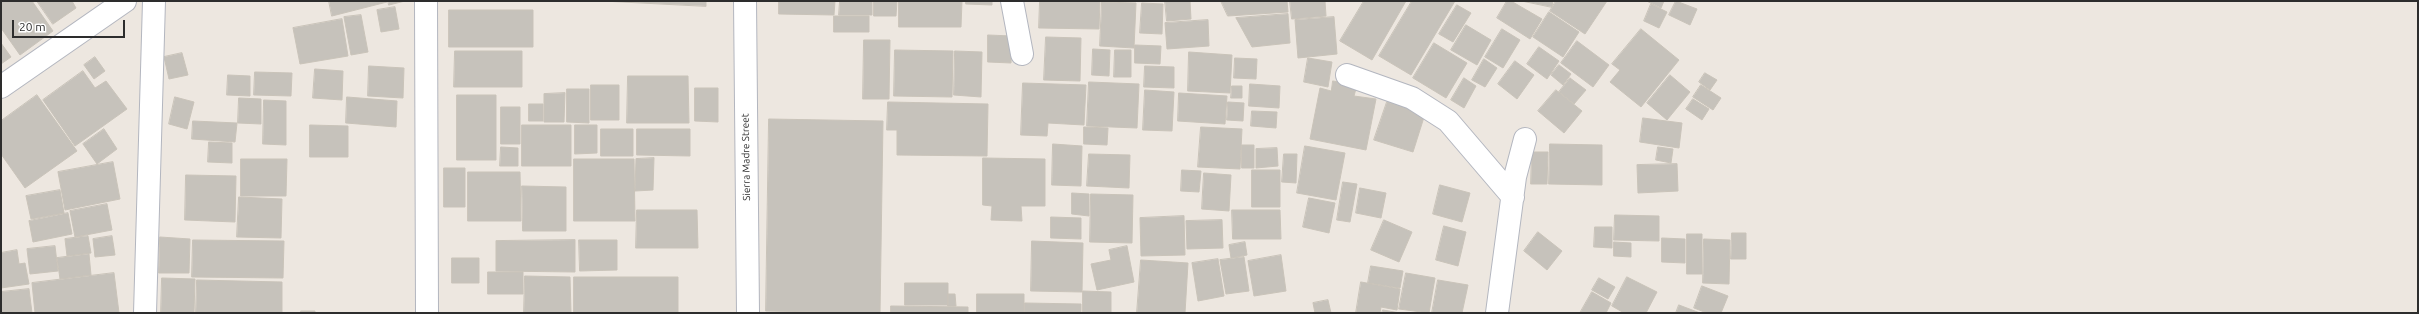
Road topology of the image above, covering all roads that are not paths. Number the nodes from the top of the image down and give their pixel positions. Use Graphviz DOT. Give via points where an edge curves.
graph roads {
  1 [pos="126,1"];
  2 [pos="154,1"];
  3 [pos="426,1"];
  4 [pos="744,1"];
  5 [pos="1012,1"];
  6 [pos="1022,54"];
  7 [pos="1347,75"];
  8 [pos="1,87"];
  9 [pos="1525,139"];
  10 [pos="1513,197"];
  11 [pos="145,313"];
  12 [pos="427,313"];
  13 [pos="748,313"];
  14 [pos="1497,313"];
  1 -- 8 [label="street"];
  2 -- 11 [label="street"];
  3 -- 12 [label="street"];
  4 -- 13 [label="street, Sierra Madre Street"];
  5 -- 6 [label="street"];
  7 -- 10 [label="street" via="1412,98 1448,121"];
  9 -- 10 [label="street" via="1515,177"];
  10 -- 14 [label="street"];
}
